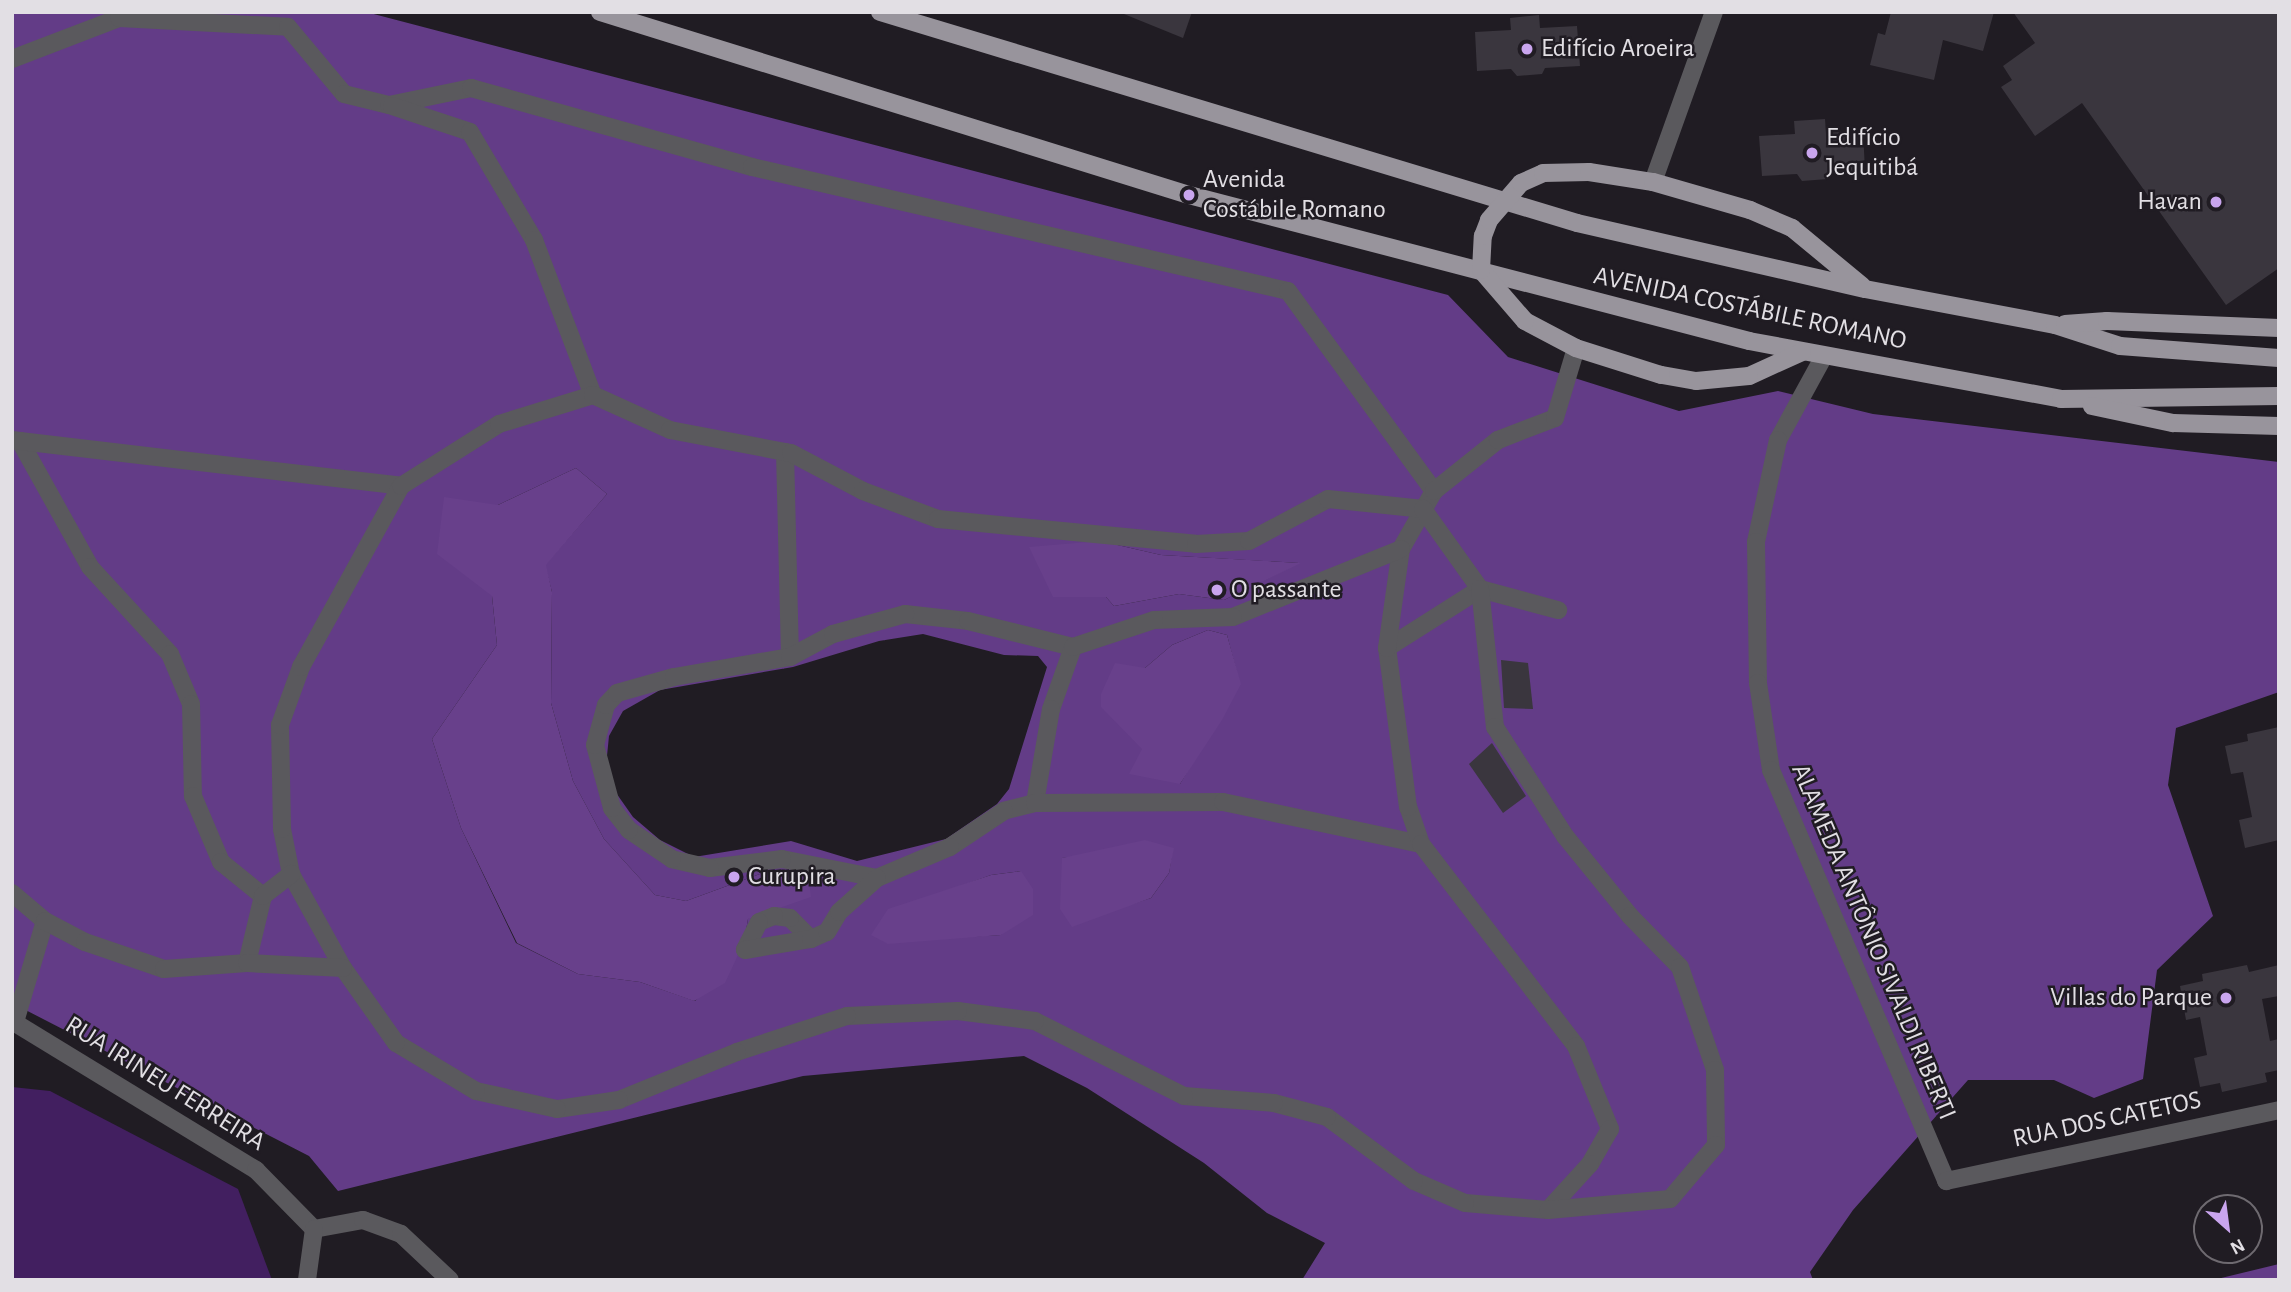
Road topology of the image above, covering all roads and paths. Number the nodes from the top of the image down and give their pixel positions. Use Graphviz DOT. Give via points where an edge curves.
graph roads {
  1 [pos="600,12"];
  2 [pos="880,12"];
  3 [pos="1714,12"];
  4 [pos="12,59"];
  5 [pos="389,105"];
  6 [pos="1653,182"];
  7 [pos="1500,202"];
  8 [pos="1481,270"];
  9 [pos="1865,289"];
  10 [pos="2055,325"];
  11 [pos="2279,328"];
  12 [pos="1576,348"];
  13 [pos="1802,352"];
  14 [pos="1824,356"];
  15 [pos="2279,358"];
  16 [pos="593,395"];
  17 [pos="2279,396"];
  18 [pos="2061,399"];
  19 [pos="2279,426"];
  20 [pos="16,440"];
  21 [pos="785,452"];
  22 [pos="401,486"];
  23 [pos="1434,491"];
  24 [pos="1423,509"];
  25 [pos="1401,549"];
  26 [pos="1480,589"];
  27 [pos="1558,610"];
  28 [pos="1073,647"];
  29 [pos="1387,648"];
  30 [pos="790,657"];
  31 [pos="1035,803"];
  32 [pos="1421,844"];
  33 [pos="291,874"];
  34 [pos="877,877"];
  35 [pos="13,892"];
  36 [pos="263,896"];
  37 [pos="46,921"];
  38 [pos="811,939"];
  39 [pos="247,963"];
  40 [pos="343,968"];
  41 [pos="13,1022"];
  42 [pos="2279,1110"];
  43 [pos="1945,1181"];
  44 [pos="1548,1210"];
  45 [pos="314,1229"];
  46 [pos="307,1280"];
  47 [pos="450,1280"];
  1 -- 8 [label="main road, AVENIDA COSTÁBILE ROMANO" via="1189,195"];
  2 -- 7 [label="main road, AVENIDA COSTÁBILE ROMANO"];
  3 -- 6 [label="street"];
  4 -- 5 [label="street" via="119,18 288,27 344,94"];
  5 -- 16 [label="street" via="471,132 534,240"];
  5 -- 23 [label="street" via="471,88 752,167 1288,291"];
  6 -- 7 [label="main road" via="1588,172 1543,173 1521,183"];
  6 -- 9 [label="main road" via="1750,210 1792,228"];
  7 -- 8 [label="main road" via="1483,236"];
  7 -- 9 [label="main road, AVENIDA COSTÁBILE ROMANO"];
  8 -- 12 [label="main road" via="1525,321"];
  8 -- 13 [label="main road, AVENIDA COSTÁBILE ROMANO" via="1671,323"];
  9 -- 10 [label="main road, AVENIDA COSTÁBILE ROMANO"];
  10 -- 11 [label="main road" via="2107,321"];
  10 -- 15 [label="main road, AVENIDA COSTÁBILE ROMANO" via="2120,346"];
  12 -- 13 [label="main road" via="1696,381 1749,376"];
  12 -- 23 [label="street" via="1555,418 1498,440"];
  13 -- 14 [label="main road, AVENIDA COSTÁBILE ROMANO"];
  14 -- 18 [label="main road, AVENIDA COSTÁBILE ROMANO"];
  14 -- 43 [label="street, ALAMEDA ANTÔNIO SIVALDI RIBERTI" via="1778,440 1756,542 1758,683 1770,770"];
  16 -- 21 [label="street" via="670,430"];
  16 -- 22 [label="street" via="499,424"];
  17 -- 18 [label="main road, AVENIDA COSTÁBILE ROMANO"];
  18 -- 19 [label="main road" via="2173,423"];
  20 -- 22 [label="street"];
  20 -- 36 [label="street" via="90,567 170,654 191,704 193,796 221,862"];
  21 -- 24 [label="street" via="863,491 938,519 1196,544 1249,541 1328,499"];
  21 -- 30 [label="street"];
  22 -- 33 [label="street" via="301,667 280,725 282,829"];
  23 -- 24 [label="street"];
  24 -- 25 [label="street"];
  24 -- 26 [label="street"];
  25 -- 28 [label="street" via="1233,617 1153,620"];
  25 -- 29 [label="street"];
  26 -- 27 [label="street"];
  26 -- 29 [label="street"];
  26 -- 44 [label="street" via="1495,727 1565,836 1630,916 1680,967 1715,1070 1716,1145 1670,1199"];
  28 -- 30 [label="street" via="968,621 905,614 834,634"];
  28 -- 31 [label="street" via="1051,709"];
  29 -- 32 [label="street" via="1408,807"];
  30 -- 34 [label="street" via="674,677 618,693 606,705 595,746 612,808 629,830 671,859 710,868 782,859"];
  31 -- 32 [label="street" via="1223,802"];
  31 -- 34 [label="street" via="1004,811 950,847"];
  32 -- 44 [label="street" via="1576,1046 1610,1129 1590,1164"];
  33 -- 36 [label="street"];
  33 -- 40 [label="street"];
  34 -- 38 [label="street" via="839,912 827,932"];
  35 -- 37 [label="street"];
  36 -- 39 [label="street"];
  37 -- 39 [label="street" via="85,942 164,969"];
  37 -- 41 [label="street"];
  39 -- 40 [label="street"];
  40 -- 44 [label="street" via="396,1043 475,1091 557,1109 619,1100 737,1052 847,1016 958,1011 1035,1021 1184,1096 1274,1102 1327,1117 1414,1181 1465,1203"];
  41 -- 45 [label="street, RUA IRINEU FERREIRA" via="256,1170"];
  42 -- 43 [label="street, RUA DOS CATETOS"];
  45 -- 46 [label="street"];
  45 -- 47 [label="street" via="363,1220 401,1234"];
}
